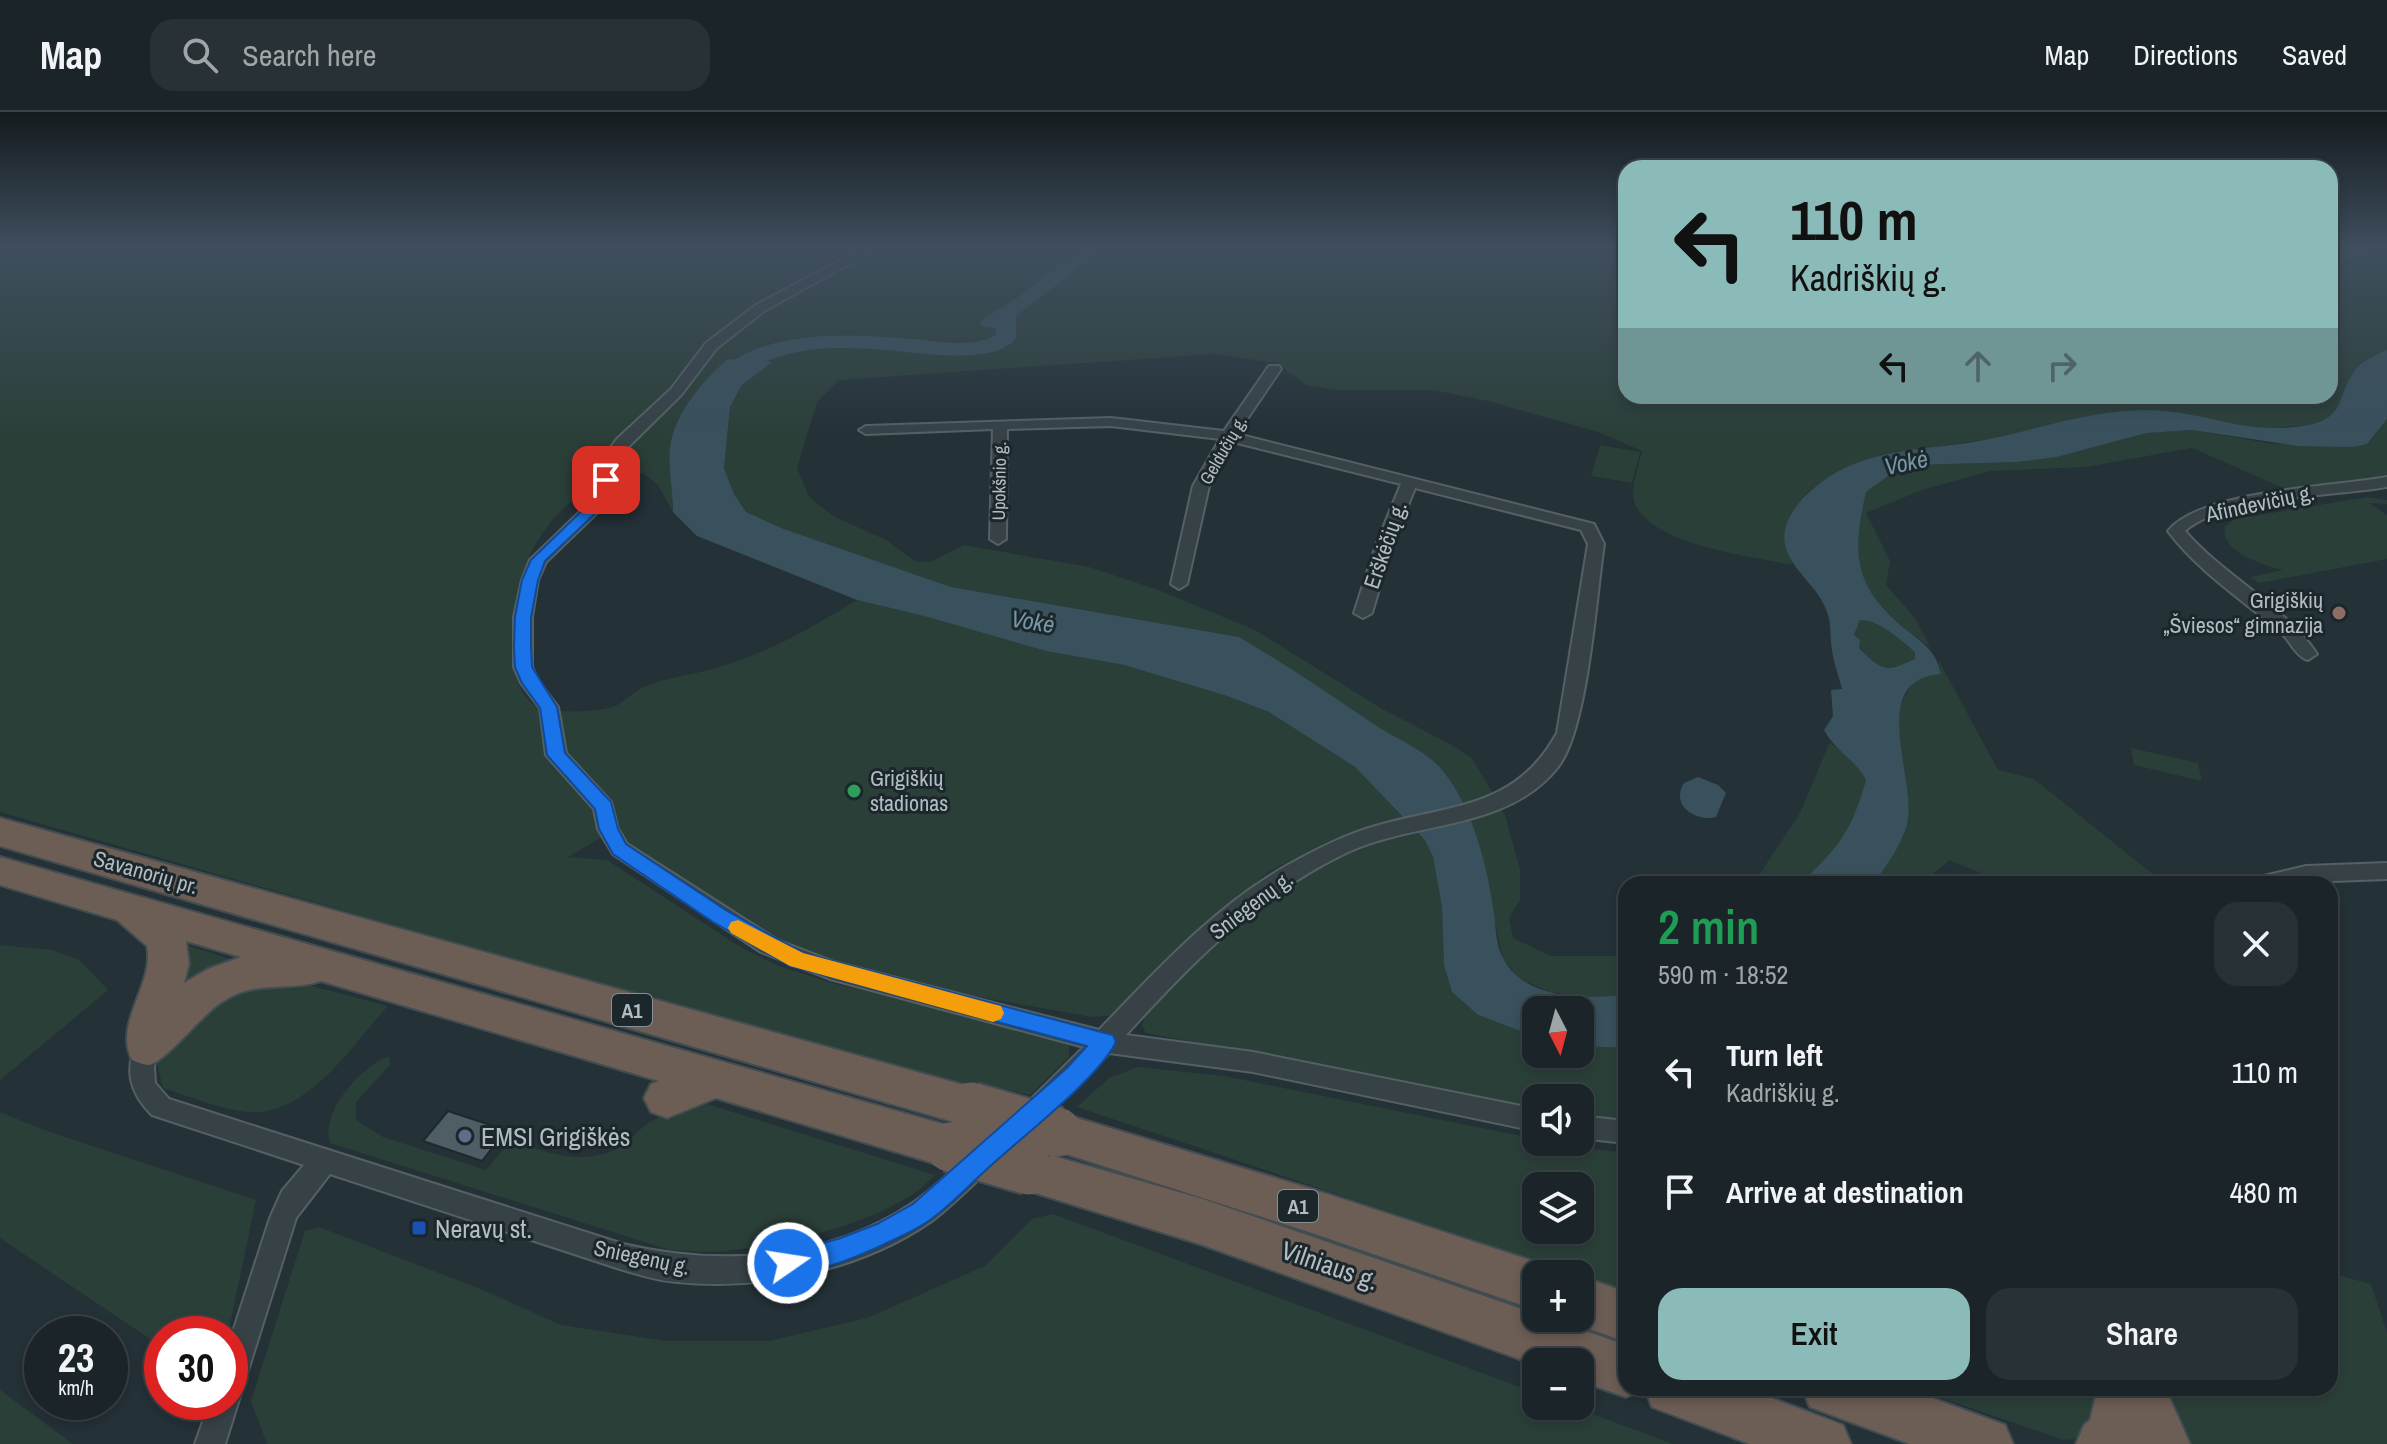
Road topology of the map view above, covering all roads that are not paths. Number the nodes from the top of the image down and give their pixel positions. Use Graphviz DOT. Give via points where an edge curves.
graph roads {
  1 [pos="759,310"];
  2 [pos="1274,369"];
  3 [pos="1000,424"];
  4 [pos="866,430"];
  5 [pos="1229,435"];
  6 [pos="1410,480"];
  7 [pos="2387,482"];
  8 [pos="998,539"];
  9 [pos="1179,584"];
  10 [pos="1363,613"];
  11 [pos="2308,654"];
  12 [pos="0,832"];
  13 [pos="0,871"];
  14 [pos="2387,871"];
  15 [pos="2297,876"];
  16 [pos="127,907"];
  17 [pos="358,974"];
  18 [pos="1105,1042"];
  19 [pos="147,1047"];
  20 [pos="716,1078"];
  21 [pos="667,1098"];
  22 [pos="1522,1117"];
  23 [pos="1594,1129"];
  24 [pos="1618,1131"];
  25 [pos="1057,1132"];
  26 [pos="325,1160"];
  27 [pos="1522,1281"];
  28 [pos="1594,1306"];
  29 [pos="1618,1314"];
  30 [pos="248,1330"];
  31 [pos="1618,1368"];
  32 [pos="1693,1396"];
  33 [pos="1851,1396"];
  34 [pos="2123,1396"];
  35 [pos="2142,1396"];
  36 [pos="219,1420"];
  37 [pos="210,1444"];
  38 [pos="1824,1444"];
  39 [pos="1986,1444"];
  40 [pos="2103,1444"];
  41 [pos="2163,1444"];
  1 -- 18 [label="street" via="697,361 676,392 622,442 611,457 597,504 538,560 523,617 523,667 549,707 556,755 604,807 608,829 620,849 720,917 798,960"];
  2 -- 5 [label="street, Geldučių g."];
  3 -- 4 [label="street, Sniegenų g."];
  3 -- 5 [label="street, Sniegenų g." via="1111,422"];
  3 -- 8 [label="street, Upokšnio g."];
  5 -- 6 [label="street, Sniegenų g."];
  5 -- 9 [label="street, Geldučių g." via="1201,486"];
  6 -- 10 [label="street, Erškėčių g."];
  6 -- 18 [label="street, Sniegenų g." via="1588,527 1596,544 1571,710 1555,761 1526,788 1492,804 1384,829 1272,884 1222,922"];
  7 -- 11 [label="street, Afindevičių g." via="2220,509 2183,522 2176,531 2194,552 2291,631"];
  12 -- 25 [label="highway, Savanorių pr. / A1, bridge"];
  13 -- 16 [label="highway, A1"];
  14 -- 15 [label="street"];
  16 -- 17 [label="highway, A1"];
  16 -- 19 [label="highway" via="166,939 169,958 146,1032"];
  17 -- 19 [label="highway" via="256,970 190,1001"];
  17 -- 20 [label="highway, A1"];
  18 -- 22 [label="street" via="1253,1062"];
  18 -- 26 [label="street, Sniegenų g." via="1054,1095 921,1212 885,1233 788,1263 732,1271 676,1269 623,1257"];
  19 -- 26 [label="street, Sniegenų g." via="139,1073 147,1094 161,1107"];
  20 -- 21 [label="highway"];
  20 -- 31 [label="highway, Vilniaus g. / A1, bridge" via="1203,1222"];
  23 -- 24 [label="street"];
  25 -- 27 [label="highway, Vilniaus g. / A1"];
  26 -- 30 [label="street" via="291,1200"];
  28 -- 29 [label="highway"];
  32 -- 38 [label="highway"];
  33 -- 39 [label="highway"];
  34 -- 40 [label="highway" via="2113,1437"];
  35 -- 41 [label="highway"];
  36 -- 37 [label="street"];
}
